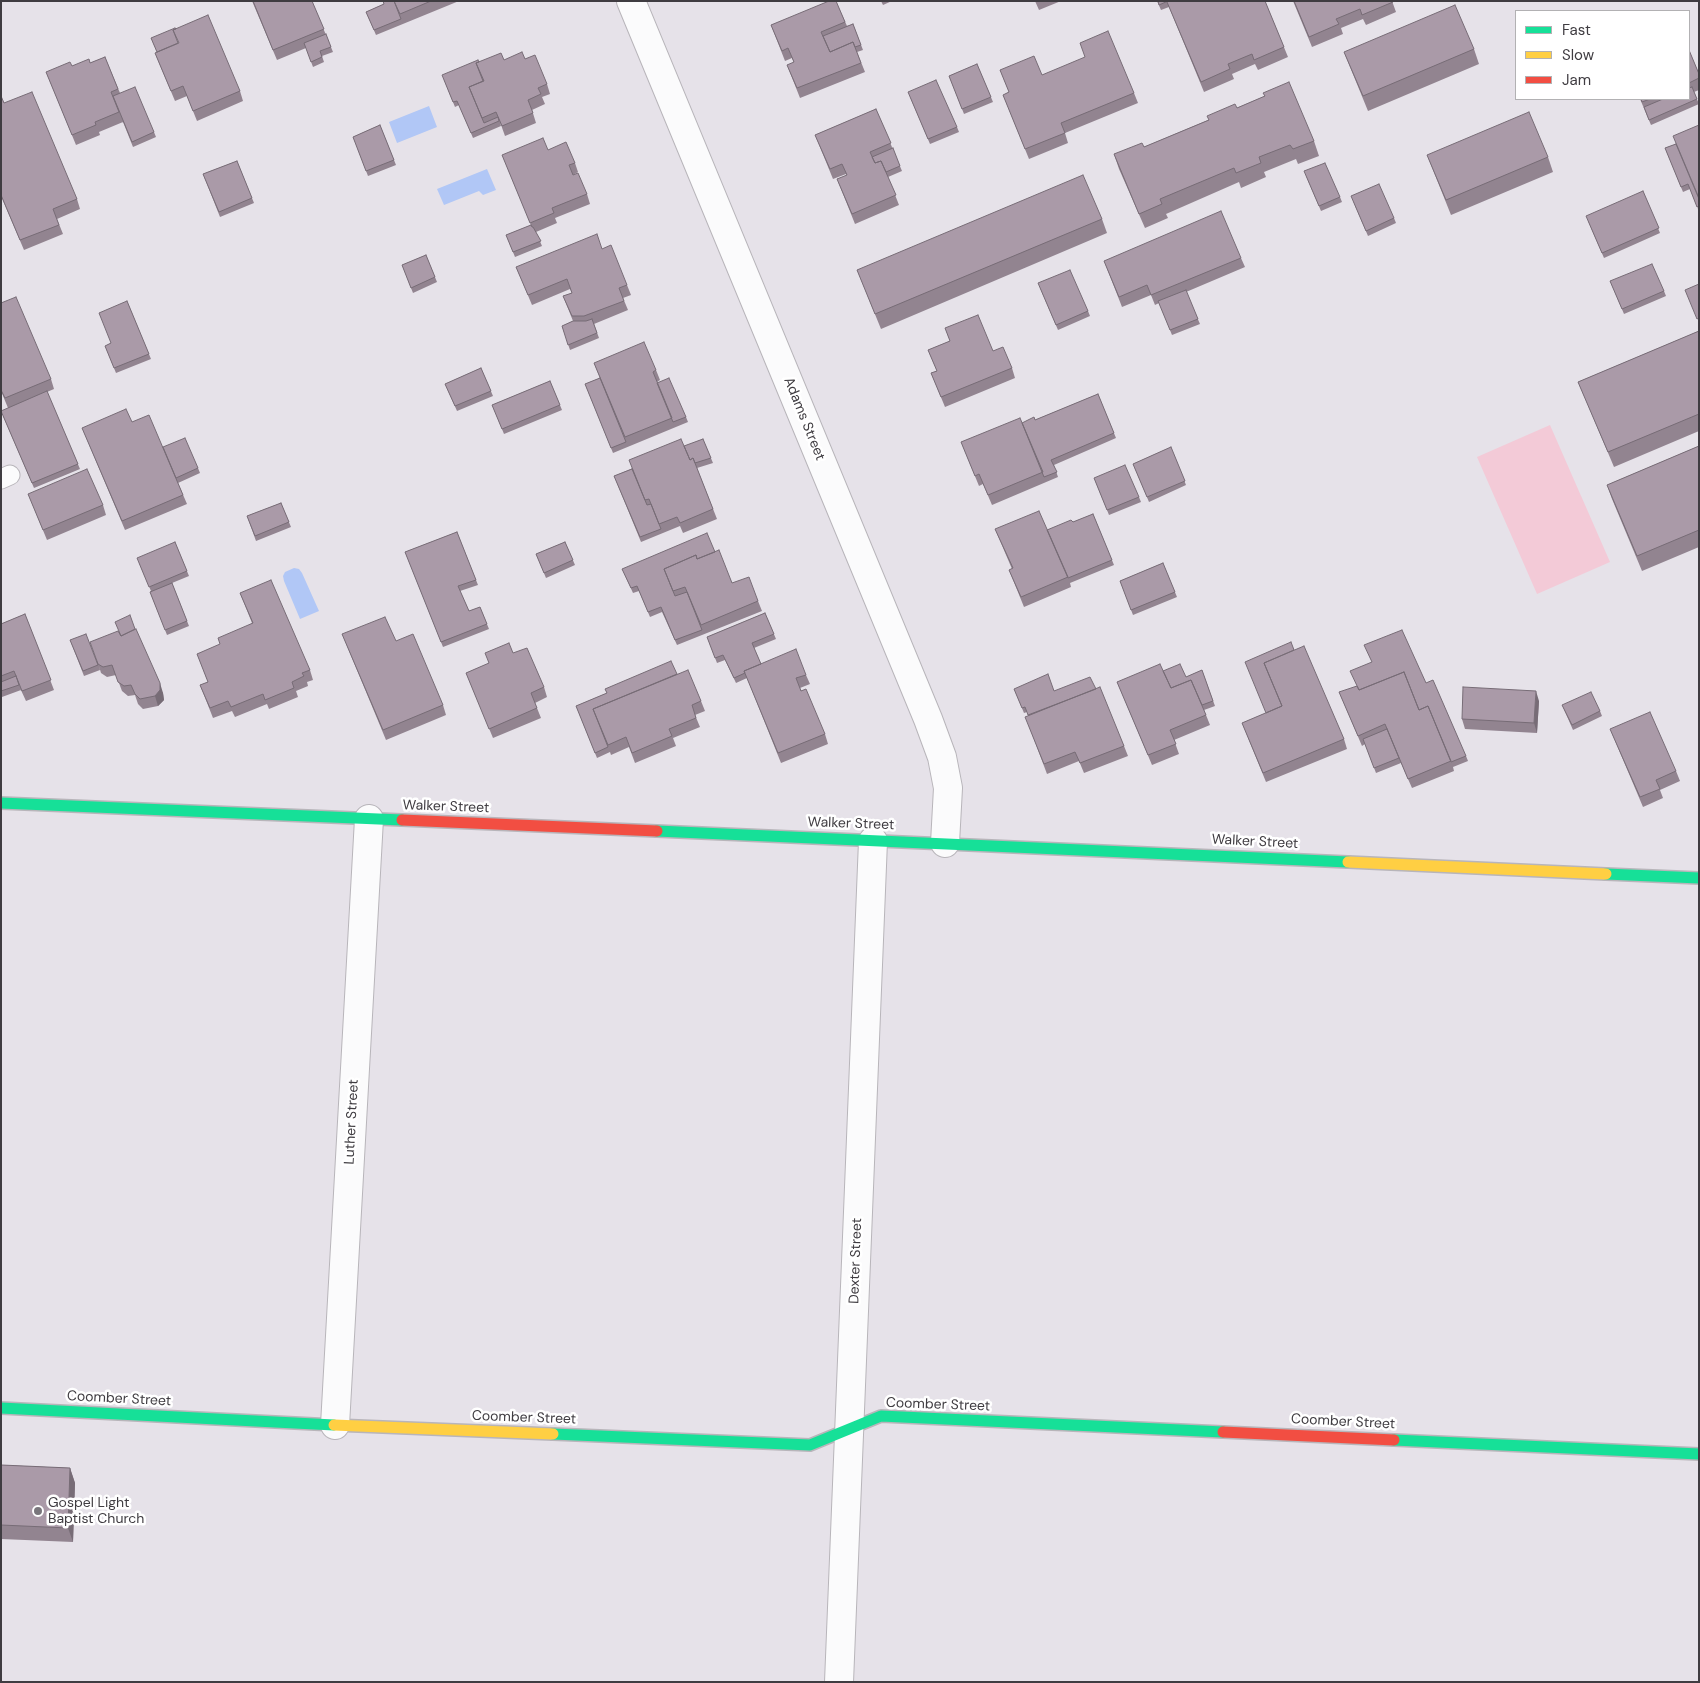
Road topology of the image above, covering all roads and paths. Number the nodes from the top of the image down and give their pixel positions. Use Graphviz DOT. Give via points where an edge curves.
graph roads {
  1 [pos="631,1"];
  2 [pos="1,803"];
  3 [pos="369,819"];
  4 [pos="873,841"];
  5 [pos="945,842"];
  6 [pos="1699,878"];
  7 [pos="1,1408"];
  8 [pos="335,1425"];
  9 [pos="849,1428"];
  10 [pos="1699,1454"];
  11 [pos="839,1682"];
  1 -- 5 [label="street, Adams Street" via="942,757 948,788"];
  2 -- 3 [label="street, Walker Street"];
  3 -- 4 [label="street, Walker Street"];
  3 -- 8 [label="street, Luther Street"];
  4 -- 5 [label="street, Walker Street"];
  4 -- 9 [label="street, Dexter Street"];
  5 -- 6 [label="street, Walker Street"];
  7 -- 8 [label="street, Coomber Street"];
  8 -- 9 [label="street, Coomber Street" via="810,1445"];
  9 -- 10 [label="street, Coomber Street" via="881,1416"];
  9 -- 11 [label="street, Dexter Street"];
}
